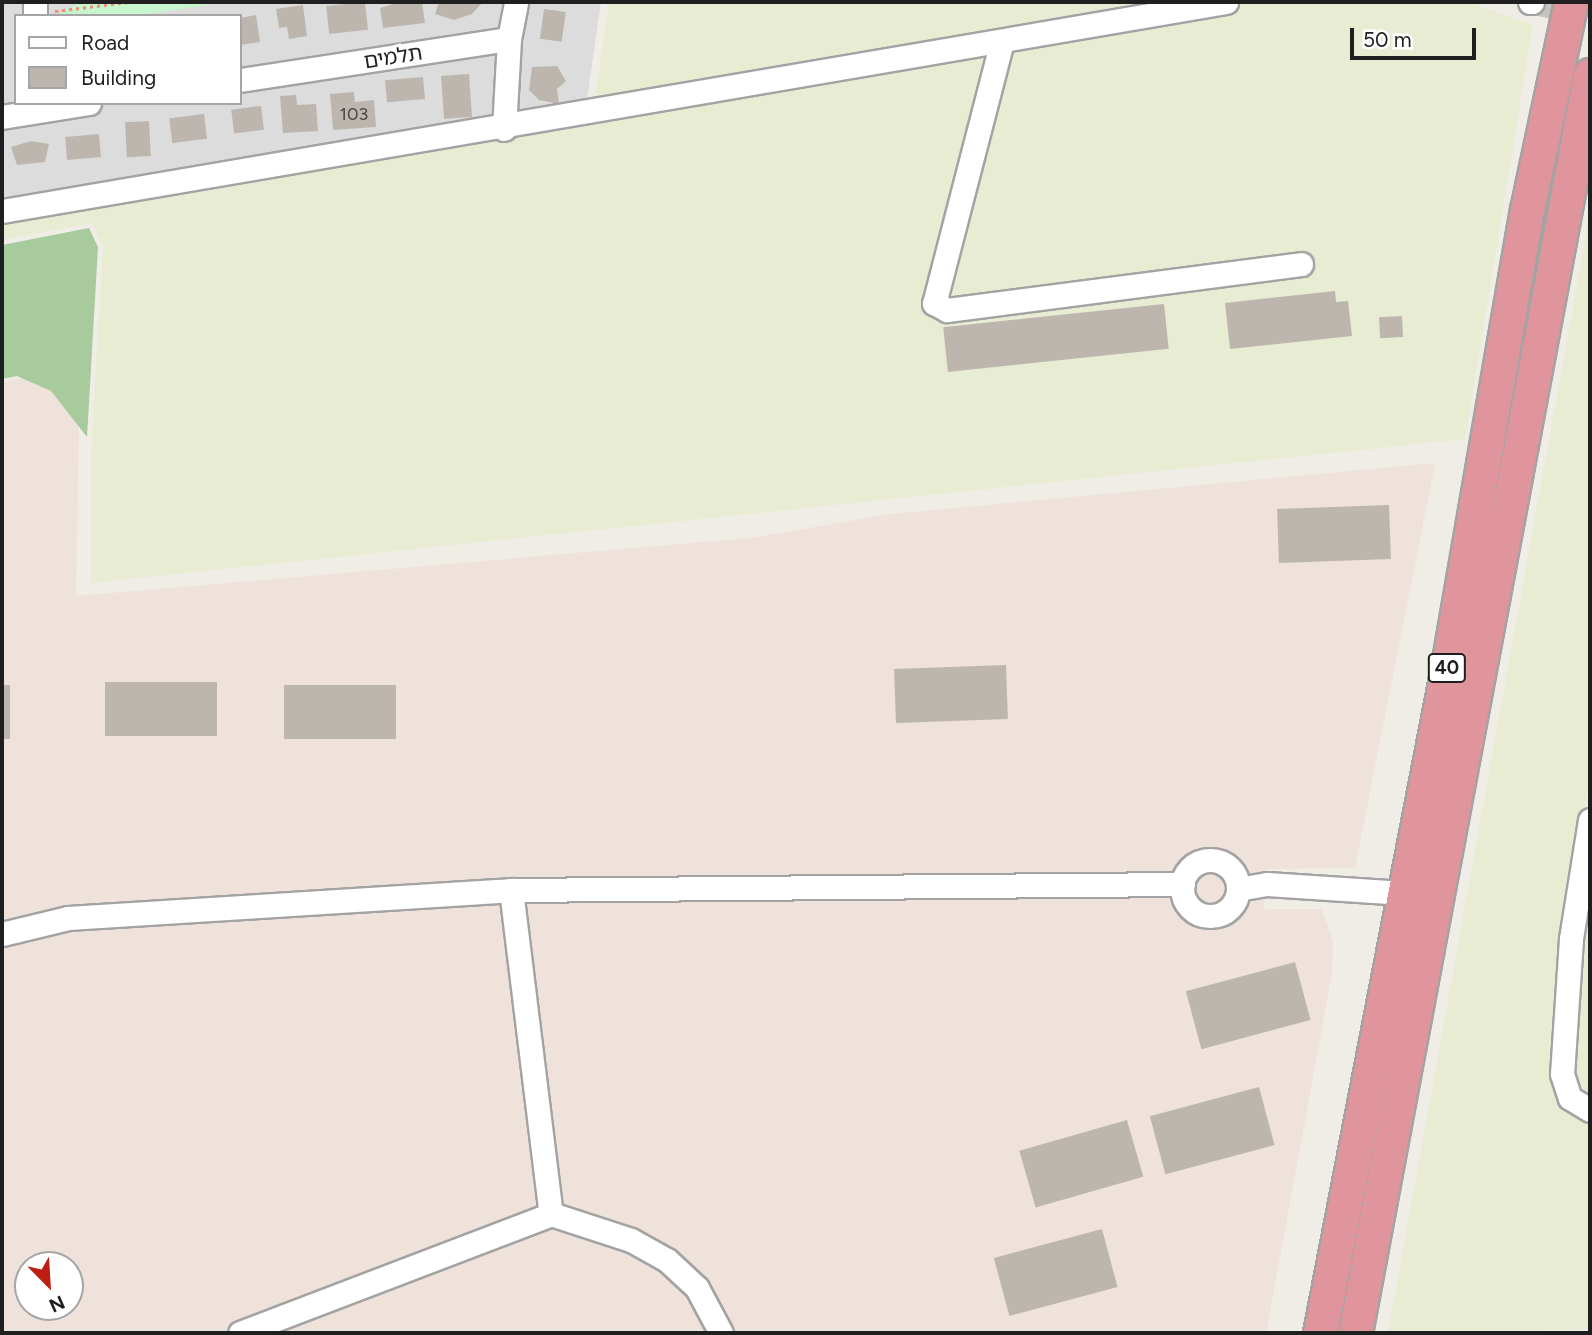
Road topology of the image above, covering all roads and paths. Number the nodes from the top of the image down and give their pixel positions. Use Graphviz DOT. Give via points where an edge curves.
graph roads {
  1 [pos="128,2"];
  2 [pos="516,2"];
  3 [pos="1226,2"];
  4 [pos="1571,2"];
  5 [pos="35,10"];
  6 [pos="509,39"];
  7 [pos="1002,41"];
  8 [pos="1590,75"];
  9 [pos="242,80"];
  10 [pos="62,105"];
  11 [pos="34,107"];
  12 [pos="2,117"];
  13 [pos="504,129"];
  14 [pos="2,211"];
  15 [pos="1301,264"];
  16 [pos="1590,820"];
  17 [pos="1182,884"];
  18 [pos="1238,889"];
  19 [pos="511,890"];
  20 [pos="1404,893"];
  21 [pos="2,934"];
  22 [pos="1590,1110"];
  23 [pos="551,1214"];
  24 [pos="240,1333"];
  25 [pos="721,1333"];
  26 [pos="1320,1333"];
  27 [pos="1355,1333"];
  1 -- 5 [label="path"];
  2 -- 6 [label="street"];
  3 -- 7 [label="street"];
  4 -- 20 [label="highway, 40" via="1527,210"];
  6 -- 9 [label="street, תלמים"];
  6 -- 13 [label="street"];
  7 -- 13 [label="street"];
  7 -- 15 [label="street" via="934,303 947,310"];
  8 -- 27 [label="highway, 40"];
  10 -- 11 [label="street"];
  11 -- 12 [label="street"];
  13 -- 14 [label="street"];
  16 -- 22 [label="street" via="1571,939 1562,1074 1570,1098"];
  17 -- 18 [label="street" via="1191,868 1217,861 1232,871"];
  17 -- 18 [label="street" via="1191,909 1208,916 1232,906"];
  17 -- 19 [label="street"];
  18 -- 20 [label="street" via="1267,884"];
  19 -- 21 [label="street" via="68,918"];
  19 -- 23 [label="street"];
  20 -- 26 [label="highway, 40"];
  23 -- 24 [label="street"];
  23 -- 25 [label="street" via="631,1240 667,1260 697,1288"];
}
